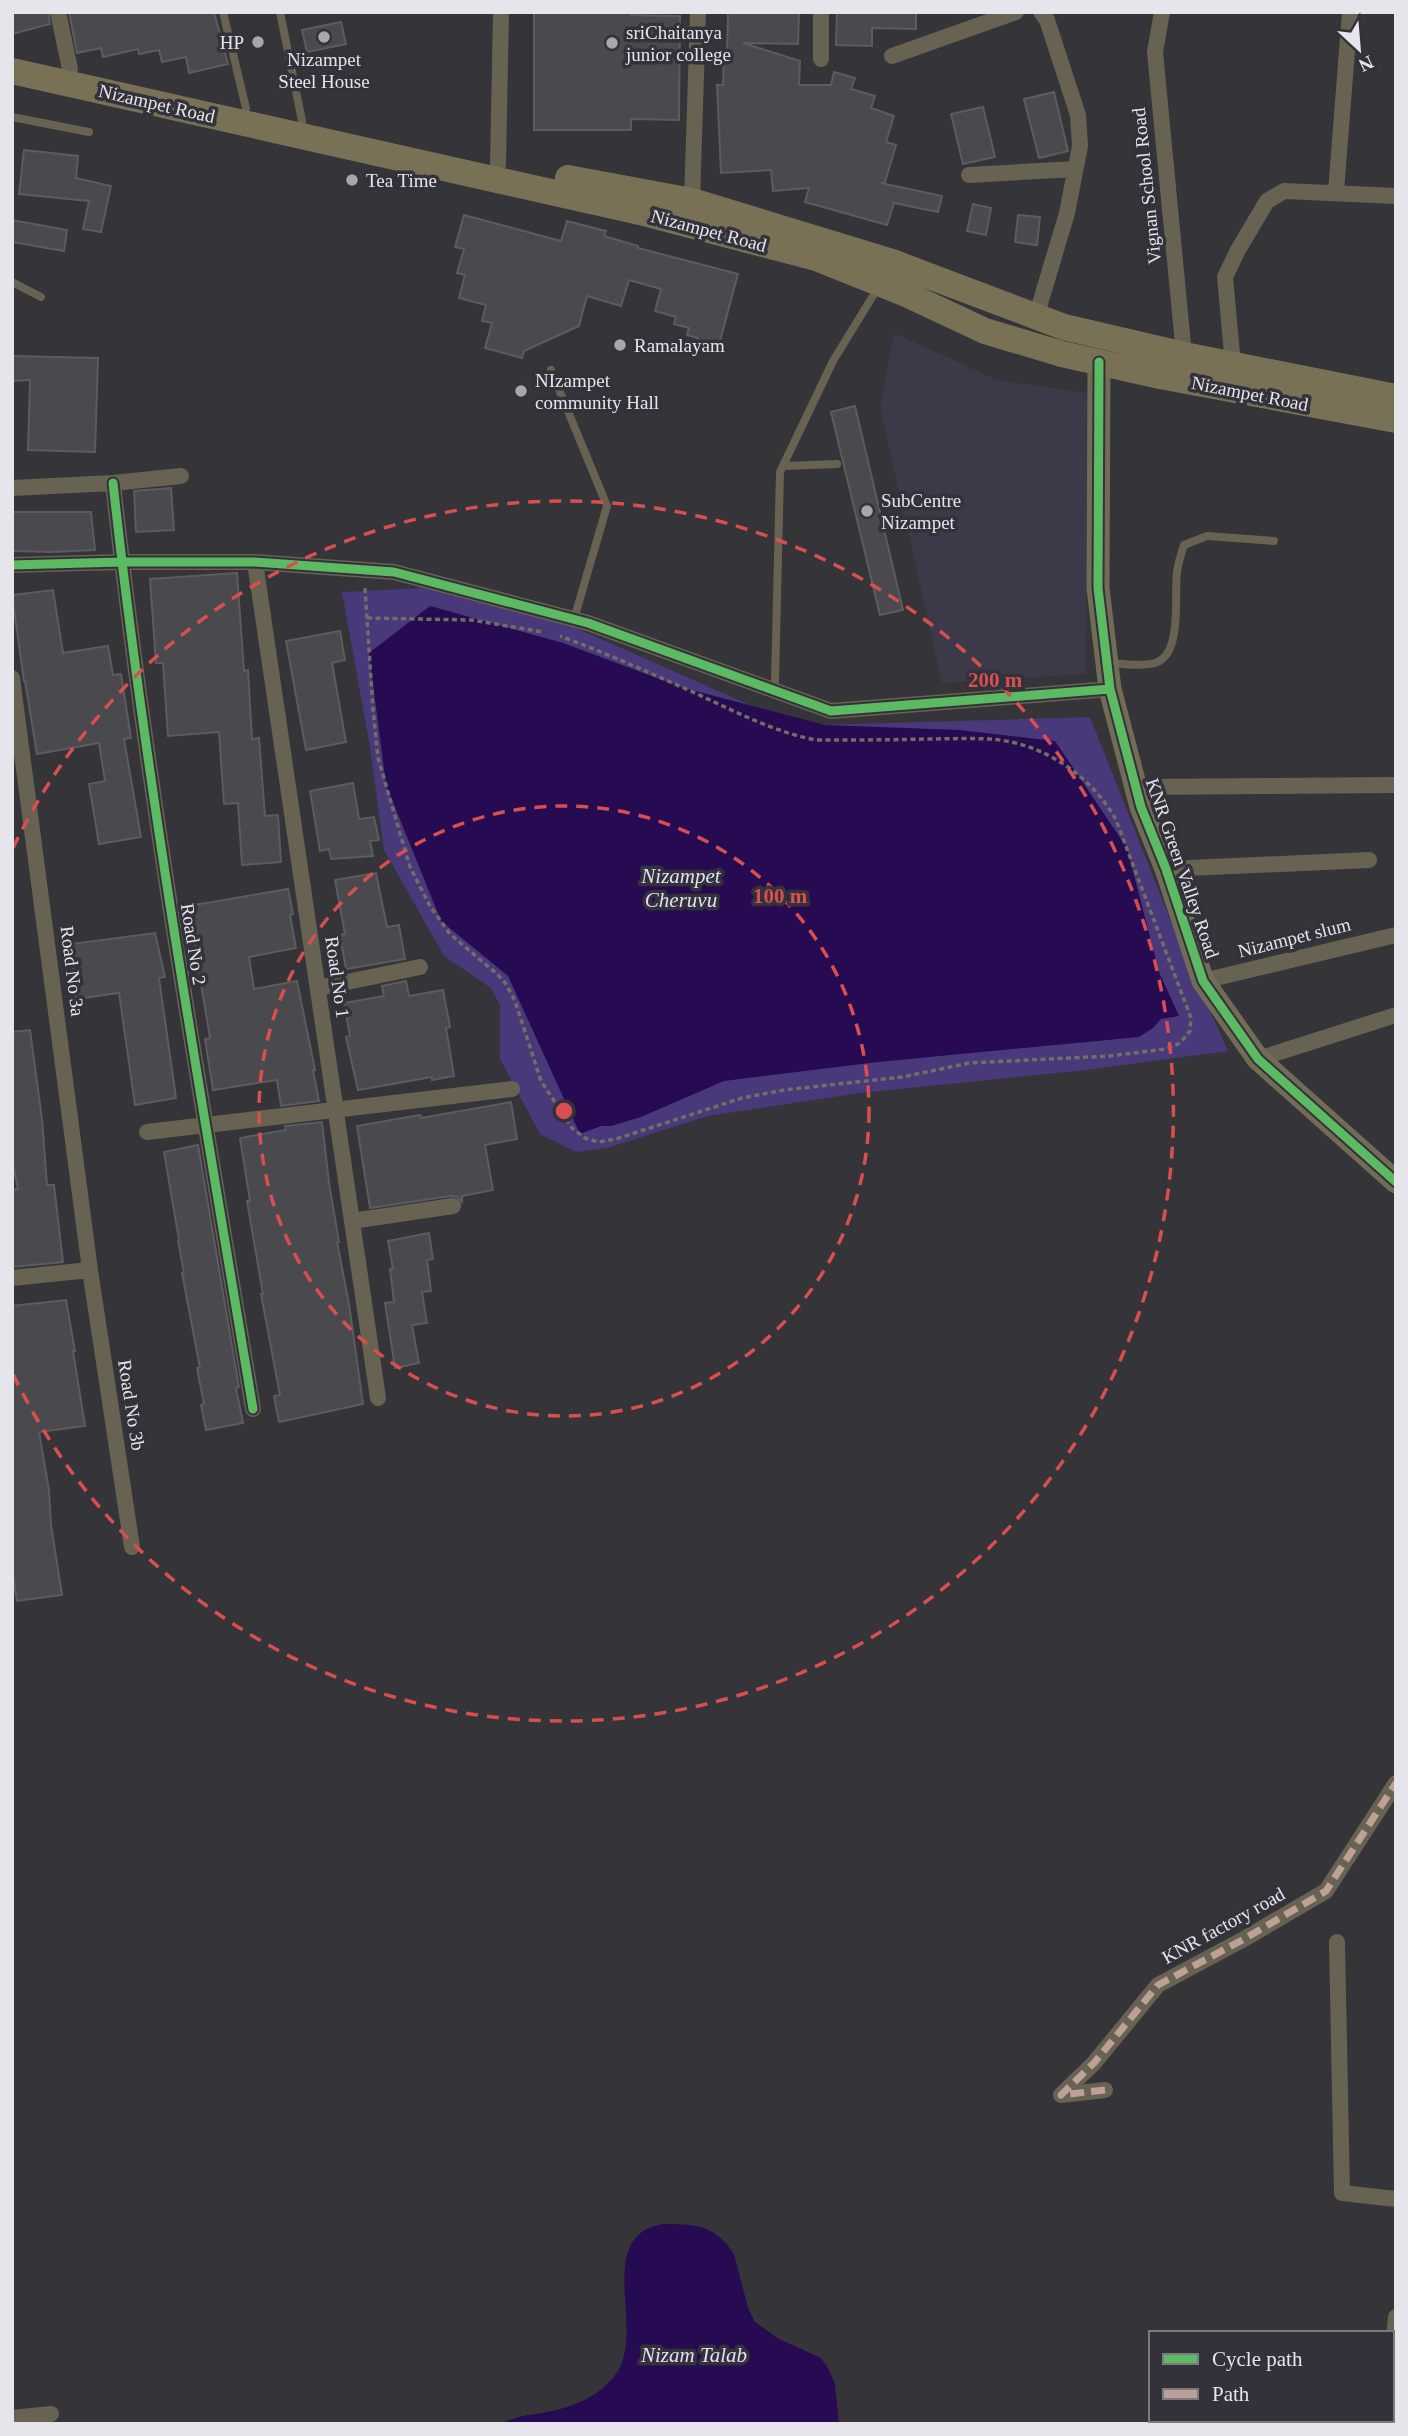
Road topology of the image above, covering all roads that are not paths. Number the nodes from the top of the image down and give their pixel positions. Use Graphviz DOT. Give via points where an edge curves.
graph roads {
  1 [pos="58,12"];
  2 [pos="223,12"];
  3 [pos="280,12"];
  4 [pos="501,12"];
  5 [pos="698,12"];
  6 [pos="821,12"];
  7 [pos="1016,12"];
  8 [pos="1041,12"];
  9 [pos="1162,12"];
  10 [pos="1350,12"];
  11 [pos="892,56"];
  12 [pos="12,59"];
  13 [pos="821,59"];
  14 [pos="70,69"];
  15 [pos="12,71"];
  16 [pos="258,116"];
  17 [pos="12,117"];
  18 [pos="302,121"];
  19 [pos="89,132"];
  20 [pos="498,165"];
  21 [pos="1075,169"];
  22 [pos="969,175"];
  23 [pos="1336,192"];
  24 [pos="1396,196"];
  25 [pos="692,201"];
  26 [pos="12,282"];
  27 [pos="881,284"];
  28 [pos="971,292"];
  29 [pos="41,297"];
  30 [pos="1036,317"];
  31 [pos="958,318"];
  32 [pos="1185,355"];
  33 [pos="1099,362"];
  34 [pos="1233,365"];
  35 [pos="551,370"];
  36 [pos="1396,397"];
  37 [pos="1396,420"];
  38 [pos="837,464"];
  39 [pos="783,466"];
  40 [pos="181,476"];
  41 [pos="113,483"];
  42 [pos="12,488"];
  43 [pos="1274,541"];
  44 [pos="121,562"];
  45 [pos="256,562"];
  46 [pos="12,565"];
  47 [pos="575,620"];
  48 [pos="1108,663"];
  49 [pos="12,678"];
  50 [pos="775,682"];
  51 [pos="1110,689"];
  52 [pos="1396,785"];
  53 [pos="1136,786"];
  54 [pos="1369,860"];
  55 [pos="1166,869"];
  56 [pos="1396,935"];
  57 [pos="421,967"];
  58 [pos="1203,981"];
  59 [pos="318,988"];
  60 [pos="1396,1015"];
  61 [pos="1258,1059"];
  62 [pos="512,1089"];
  63 [pos="336,1111"];
  64 [pos="206,1125"];
  65 [pos="147,1132"];
  66 [pos="1396,1182"];
  67 [pos="453,1206"];
  68 [pos="352,1221"];
  69 [pos="90,1270"];
  70 [pos="12,1278"];
  71 [pos="378,1398"];
  72 [pos="253,1409"];
  73 [pos="132,1547"];
  74 [pos="1396,1783"];
  75 [pos="1338,1942"];
  76 [pos="1105,2090"];
  77 [pos="1396,2199"];
  78 [pos="1396,2317"];
  79 [pos="1394,2338"];
  80 [pos="51,2414"];
  81 [pos="12,2418"];
  1 -- 14 [label="street"];
  2 -- 16 [label="lane"];
  3 -- 18 [label="lane"];
  4 -- 20 [label="street"];
  5 -- 25 [label="street"];
  6 -- 13 [label="street"];
  7 -- 11 [label="street"];
  8 -- 21 [label="street" via="1078,115 1080,146"];
  9 -- 32 [label="street, Vignan School Road" via="1154,52"];
  10 -- 23 [label="street"];
  12 -- 14 [label="main road, Nizampet Road"];
  14 -- 16 [label="main road, Nizampet Road"];
  15 -- 16 [label="main road, Nizampet Road"];
  16 -- 18 [label="main road, Nizampet Road"];
  16 -- 27 [label="main road, Nizampet Road" via="816,258"];
  17 -- 19 [label="lane"];
  18 -- 20 [label="main road, Nizampet Road"];
  20 -- 25 [label="main road, Nizampet Road"];
  21 -- 22 [label="street"];
  21 -- 30 [label="street"];
  23 -- 24 [label="street"];
  23 -- 34 [label="street" via="1284,191 1267,201 1225,277"];
  25 -- 28 [label="main road, Nizampet Road" via="892,262"];
  26 -- 29 [label="lane"];
  27 -- 31 [label="main road, Nizampet Road"];
  27 -- 39 [label="lane" via="833,361"];
  28 -- 30 [label="main road, Nizampet Road"];
  28 -- 31 [label="main road"];
  30 -- 32 [label="main road, Nizampet Road"];
  31 -- 33 [label="main road, Nizampet Road" via="985,331"];
  32 -- 34 [label="main road, Nizampet Road"];
  33 -- 37 [label="main road, Nizampet Road"];
  33 -- 48 [label="street, KNR Green Valley Road" via="1098,588"];
  34 -- 36 [label="main road, Nizampet Road"];
  35 -- 47 [label="lane" via="607,506"];
  38 -- 39 [label="lane"];
  39 -- 50 [label="lane"];
  40 -- 41 [label="street"];
  41 -- 42 [label="street"];
  41 -- 44 [label="street, Road No 2"];
  43 -- 48 [label="lane" via="1206,536 1184,545 1177,573 1173,640 1165,658 1154,663"];
  44 -- 45 [label="street"];
  44 -- 46 [label="street"];
  44 -- 64 [label="street, Road No 2"];
  45 -- 47 [label="street" via="394,572"];
  45 -- 59 [label="street, Road No 1"];
  47 -- 51 [label="street" via="831,711"];
  48 -- 51 [label="street, KNR Green Valley Road"];
  49 -- 69 [label="street, Road No 3a"];
  51 -- 53 [label="street, KNR Green Valley Road"];
  52 -- 53 [label="street"];
  53 -- 55 [label="street, KNR Green Valley Road"];
  54 -- 55 [label="street"];
  55 -- 58 [label="street, KNR Green Valley Road"];
  56 -- 58 [label="street, Nizampet slum"];
  57 -- 59 [label="street"];
  58 -- 61 [label="street, KNR Green Valley Road"];
  59 -- 63 [label="street, Road No 1"];
  60 -- 61 [label="street"];
  61 -- 66 [label="street, KNR Green Valley Road"];
  62 -- 63 [label="street"];
  63 -- 64 [label="street"];
  63 -- 68 [label="street, Road No 1"];
  64 -- 65 [label="street"];
  64 -- 72 [label="street, Road No 2"];
  67 -- 68 [label="street"];
  68 -- 71 [label="street, Road No 1"];
  69 -- 70 [label="street"];
  69 -- 73 [label="street, Road No 3b"];
  74 -- 76 [label="street, KNR factory road" via="1326,1891 1158,1986 1061,2095"];
  75 -- 77 [label="street" via="1342,2193"];
  78 -- 79 [label="street"];
  80 -- 81 [label="street"];
}
